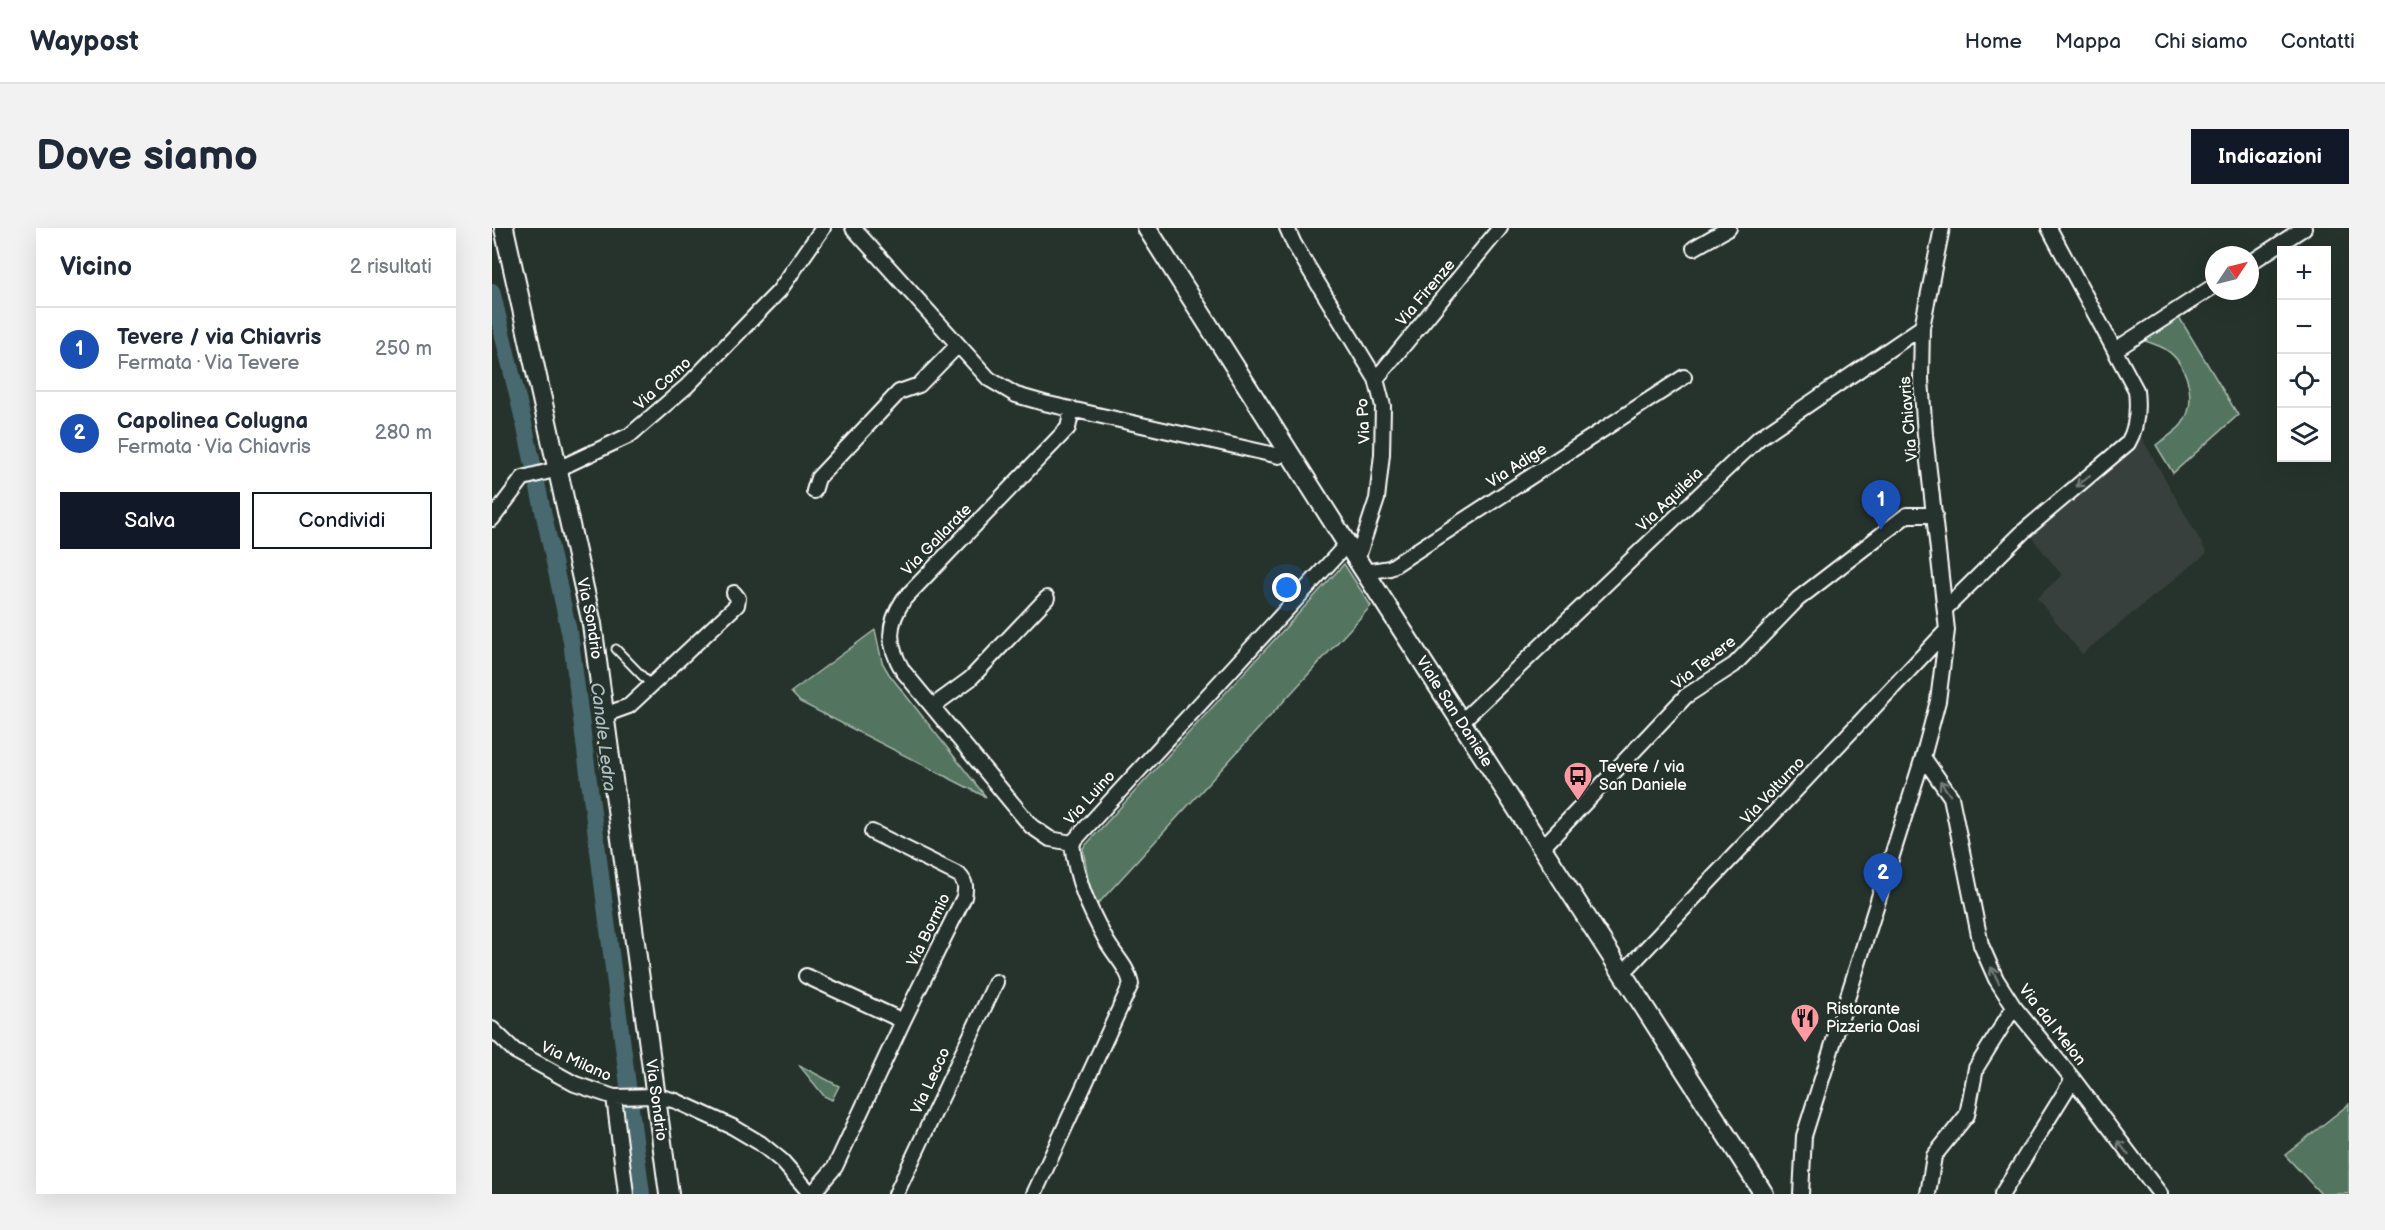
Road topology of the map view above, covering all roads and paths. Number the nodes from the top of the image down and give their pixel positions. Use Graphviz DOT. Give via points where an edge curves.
graph roads {
  1 [pos="504,228"];
  2 [pos="823,228"];
  3 [pos="853,228"];
  4 [pos="1147,228"];
  5 [pos="1287,228"];
  6 [pos="1500,228"];
  7 [pos="1729,228"];
  8 [pos="1942,228"];
  9 [pos="2049,228"];
  10 [pos="2304,228"];
  11 [pos="1694,248"];
  12 [pos="2259,257"];
  13 [pos="2205,292"];
  14 [pos="1922,327"];
  15 [pos="958,345"];
  16 [pos="2115,350"];
  17 [pos="1684,377"];
  18 [pos="1376,379"];
  19 [pos="1072,410"];
  20 [pos="1288,451"];
  21 [pos="553,470"];
  22 [pos="814,491"];
  23 [pos="1935,515"];
  24 [pos="492,519"];
  25 [pos="1347,544"];
  26 [pos="1361,566"];
  27 [pos="734,593"];
  28 [pos="1047,598"];
  29 [pos="1945,609"];
  30 [pos="1947,630"];
  31 [pos="616,649"];
  32 [pos="651,686"];
  33 [pos="933,706"];
  34 [pos="604,715"];
  35 [pos="1461,722"];
  36 [pos="1923,757"];
  37 [pos="872,832"];
  38 [pos="1072,843"];
  39 [pos="1542,848"];
  40 [pos="1623,973"];
  41 [pos="806,976"];
  42 [pos="996,982"];
  43 [pos="2014,1007"];
  44 [pos="903,1022"];
  45 [pos="492,1029"];
  46 [pos="2073,1080"];
  47 [pos="653,1096"];
  48 [pos="617,1097"];
  49 [pos="626,1194"];
  50 [pos="669,1194"];
  51 [pos="812,1194"];
  52 [pos="896,1194"];
  53 [pos="1034,1194"];
  54 [pos="1764,1194"];
  55 [pos="1801,1194"];
  56 [pos="1928,1194"];
  57 [pos="2002,1194"];
  58 [pos="2160,1194"];
  1 -- 21 [label="street, Via Sondrio"];
  2 -- 21 [label="street, Via Como" via="779,291 687,386 630,435"];
  3 -- 15 [label="street"];
  4 -- 20 [label="street, Viale San Daniele"];
  5 -- 18 [label="street, Via Po"];
  6 -- 18 [label="street, Via Firenze"];
  7 -- 11 [label="street"];
  8 -- 14 [label="street, Via Chiavris"];
  9 -- 16 [label="street"];
  10 -- 12 [label="street"];
  13 -- 16 [label="street"];
  14 -- 23 [label="street, Via Chiavris" via="1923,413"];
  14 -- 35 [label="street, Via Aquileia" via="1759,438"];
  15 -- 19 [label="street" via="989,379 1016,395"];
  15 -- 22 [label="street" via="919,385 899,392 818,478"];
  16 -- 29 [label="street, one-way" via="2136,390 2136,417 2129,445 2025,530"];
  17 -- 26 [label="street, Via Adige" via="1390,568"];
  18 -- 26 [label="street, Via Po" via="1383,406 1383,454"];
  19 -- 20 [label="street" via="1279,456"];
  19 -- 33 [label="street, Via Gallarate" via="1068,428 918,584 896,612 892,625 893,654"];
  20 -- 25 [label="street, Viale San Daniele"];
  21 -- 24 [label="street, Via Como" via="523,478"];
  21 -- 34 [label="street, Via Sondrio" via="592,624"];
  23 -- 29 [label="street, Via Chiavris"];
  23 -- 39 [label="street, Via Tevere" via="1907,515 1798,599 1734,665 1686,696"];
  25 -- 26 [label="street, Viale San Daniele"];
  25 -- 38 [label="street, Via Luino"];
  26 -- 35 [label="street, Viale San Daniele"];
  27 -- 32 [label="street" via="737,605"];
  28 -- 33 [label="street" via="970,679"];
  29 -- 30 [label="street, Via Chiavris"];
  30 -- 36 [label="street, Via Chiavris" via="1938,701"];
  30 -- 40 [label="street, Via Volturno"];
  31 -- 32 [label="lane"];
  32 -- 34 [label="street" via="629,706"];
  33 -- 38 [label="street, Via Gallarate" via="1031,826 1050,839"];
  34 -- 47 [label="street, Via Sondrio"];
  35 -- 39 [label="street, Viale San Daniele"];
  43 -- 36 [label="street, Via dal Melon, one-way" via="1981,945 1951,797"];
  36 -- 55 [label="street, Via Chiavris" via="1804,1136"];
  37 -- 44 [label="street, Via Bormio" via="964,881 964,897"];
  38 -- 53 [label="street, Via Luino" via="1083,893 1131,984"];
  39 -- 40 [label="street, Viale San Daniele"];
  40 -- 54 [label="street, Viale San Daniele"];
  41 -- 44 [label="street"];
  42 -- 52 [label="street, Via Lecco"];
  43 -- 46 [label="street, Via dal Melon"];
  43 -- 56 [label="street" via="1976,1068 1967,1115 1934,1156"];
  44 -- 51 [label="street, Via Bormio" via="835,1167"];
  45 -- 48 [label="street, Via Milano" via="515,1051 539,1066 575,1084"];
  46 -- 57 [label="street"];
  58 -- 46 [label="street, Via dal Melon, one-way"];
  47 -- 48 [label="street, Via Milano"];
  47 -- 50 [label="street, Via Sondrio"];
  47 -- 51 [label="street" via="707,1114 760,1143 783,1161"];
  48 -- 49 [label="street"];
}
